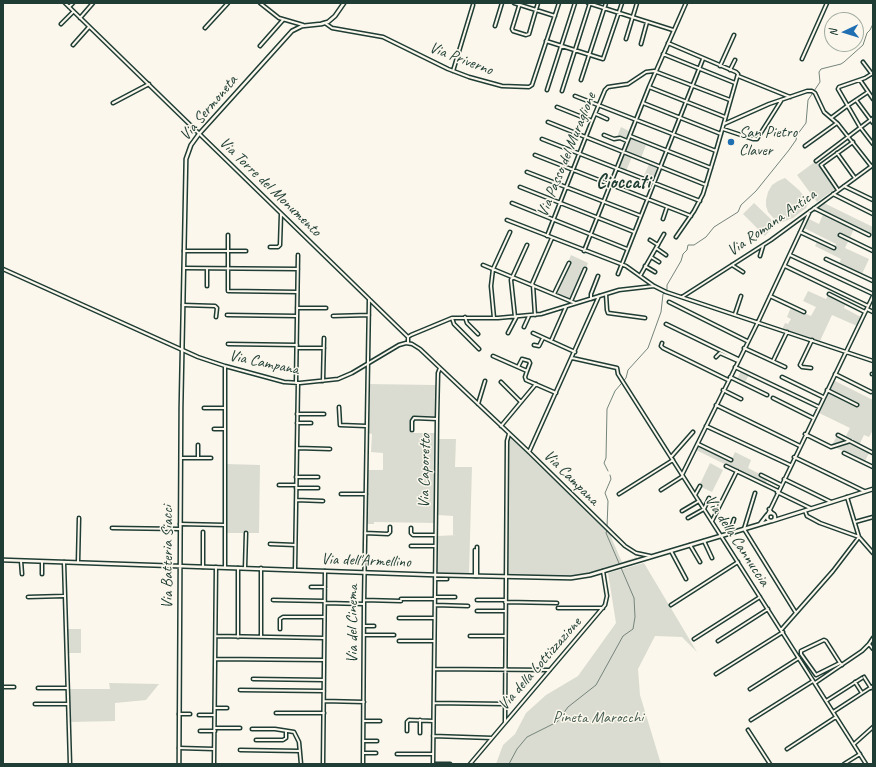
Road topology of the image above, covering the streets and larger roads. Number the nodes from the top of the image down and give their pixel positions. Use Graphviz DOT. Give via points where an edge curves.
graph roads {
  1 [pos="65,3"];
  2 [pos="73,3"];
  3 [pos="93,3"];
  4 [pos="228,3"];
  5 [pos="260,3"];
  6 [pos="344,3"];
  7 [pos="502,3"];
  8 [pos="514,3"];
  9 [pos="538,3"];
  10 [pos="559,3"];
  11 [pos="575,3"];
  12 [pos="589,3"];
  13 [pos="606,3"];
  14 [pos="622,3"];
  15 [pos="637,3"];
  16 [pos="686,3"];
  17 [pos="827,3"];
  18 [pos="520,4"];
  19 [pos="473,5"];
  20 [pos="69,7"];
  21 [pos="604,8"];
  22 [pos="536,10"];
  23 [pos="73,11"];
  24 [pos="618,13"];
  25 [pos="554,16"];
  26 [pos="633,17"];
  27 [pos="80,18"];
  28 [pos="283,20"];
  29 [pos="647,22"];
  30 [pos="324,23"];
  31 [pos="61,24"];
  32 [pos="304,25"];
  33 [pos="496,26"];
  34 [pos="89,27"];
  35 [pos="205,28"];
  36 [pos="673,30"];
  37 [pos="734,35"];
  38 [pos="626,39"];
  39 [pos="546,41"];
  40 [pos="668,43"];
  41 [pos="641,44"];
  42 [pos="73,45"];
  43 [pos="260,46"];
  44 [pos="561,46"];
  45 [pos="575,50"];
  46 [pos="663,54"];
  47 [pos="589,55"];
  48 [pos="703,59"];
  49 [pos="802,59"];
  50 [pos="735,60"];
  51 [pos="863,62"];
  52 [pos="720,66"];
  53 [pos="700,69"];
  54 [pos="730,70"];
  55 [pos="453,71"];
  56 [pos="656,72"];
  57 [pos="873,74"];
  58 [pos="738,75"];
  59 [pos="581,80"];
  60 [pos="860,80"];
  61 [pos="735,83"];
  62 [pos="149,84"];
  63 [pos="693,86"];
  64 [pos="649,87"];
  65 [pos="547,90"];
  66 [pos="562,91"];
  67 [pos="868,92"];
  68 [pos="575,96"];
  69 [pos="791,97"];
  70 [pos="873,99"];
  71 [pos="730,100"];
  72 [pos="782,100"];
  73 [pos="856,100"];
  74 [pos="686,102"];
  75 [pos="113,103"];
  76 [pos="643,103"];
  77 [pos="599,105"];
  78 [pos="847,106"];
  79 [pos="557,107"];
  80 [pos="595,114"];
  81 [pos="680,117"];
  82 [pos="725,117"];
  83 [pos="831,118"];
  84 [pos="607,119"];
  85 [pos="636,119"];
  86 [pos="872,119"];
  87 [pos="592,121"];
  88 [pos="548,122"];
  89 [pos="837,123"];
  90 [pos="873,123"];
  91 [pos="724,124"];
  92 [pos="860,127"];
  93 [pos="722,129"];
  94 [pos="199,134"];
  95 [pos="721,134"];
  96 [pos="604,135"];
  97 [pos="673,135"];
  98 [pos="630,136"];
  99 [pos="586,137"];
  100 [pos="848,137"];
  101 [pos="542,139"];
  102 [pos="627,141"];
  103 [pos="853,142"];
  104 [pos="873,144"];
  105 [pos="805,146"];
  106 [pos="667,150"];
  107 [pos="716,151"];
  108 [pos="622,152"];
  109 [pos="579,154"];
  110 [pos="836,154"];
  111 [pos="535,155"];
  112 [pos="816,161"];
  113 [pos="872,166"];
  114 [pos="660,167"];
  115 [pos="711,168"];
  116 [pos="616,169"];
  117 [pos="572,170"];
  118 [pos="527,172"];
  119 [pos="855,178"];
  120 [pos="654,183"];
  121 [pos="610,185"];
  122 [pos="706,185"];
  123 [pos="844,186"];
  124 [pos="520,187"];
  125 [pos="566,187"];
  126 [pos="838,190"];
  127 [pos="833,194"];
  128 [pos="647,199"];
  129 [pos="873,200"];
  130 [pos="603,201"];
  131 [pos="700,201"];
  132 [pos="559,203"];
  133 [pos="512,204"];
  134 [pos="667,207"];
  135 [pos="814,208"];
  136 [pos="810,211"];
  137 [pos="282,214"];
  138 [pos="873,214"];
  139 [pos="641,216"];
  140 [pos="691,216"];
  141 [pos="597,218"];
  142 [pos="553,219"];
  143 [pos="663,219"];
  144 [pos="507,220"];
  145 [pos="510,232"];
  146 [pos="634,232"];
  147 [pos="800,232"];
  148 [pos="590,234"];
  149 [pos="664,234"];
  150 [pos="228,235"];
  151 [pos="840,235"];
  152 [pos="869,235"];
  153 [pos="546,236"];
  154 [pos="676,237"];
  155 [pos="552,238"];
  156 [pos="650,240"];
  157 [pos="658,244"];
  158 [pos="527,245"];
  159 [pos="764,245"];
  160 [pos="270,247"];
  161 [pos="656,248"];
  162 [pos="834,248"];
  163 [pos="627,249"];
  164 [pos="184,251"];
  165 [pos="228,251"];
  166 [pos="246,251"];
  167 [pos="584,251"];
  168 [pos="873,251"];
  169 [pos="298,255"];
  170 [pos="666,255"];
  171 [pos="790,255"];
  172 [pos="760,256"];
  173 [pos="651,257"];
  174 [pos="826,259"];
  175 [pos="659,262"];
  176 [pos="569,263"];
  177 [pos="732,264"];
  178 [pos="484,265"];
  179 [pos="621,265"];
  180 [pos="645,266"];
  181 [pos="784,266"];
  182 [pos="184,268"];
  183 [pos="3,269"];
  184 [pos="207,269"];
  185 [pos="228,269"];
  186 [pos="298,269"];
  187 [pos="493,269"];
  188 [pos="585,269"];
  189 [pos="655,272"];
  190 [pos="742,272"];
  191 [pos="618,274"];
  192 [pos="598,276"];
  193 [pos="640,276"];
  194 [pos="512,277"];
  195 [pos="873,281"];
  196 [pos="532,285"];
  197 [pos="207,286"];
  198 [pos="654,286"];
  199 [pos="298,292"];
  200 [pos="554,294"];
  201 [pos="606,294"];
  202 [pos="828,294"];
  203 [pos="873,295"];
  204 [pos="599,296"];
  205 [pos="741,296"];
  206 [pos="770,296"];
  207 [pos="682,297"];
  208 [pos="369,299"];
  209 [pos="591,299"];
  210 [pos="571,301"];
  211 [pos="669,302"];
  212 [pos="576,303"];
  213 [pos="183,305"];
  214 [pos="566,306"];
  215 [pos="297,308"];
  216 [pos="326,308"];
  217 [pos="867,309"];
  218 [pos="804,312"];
  219 [pos="873,312"];
  220 [pos="735,314"];
  221 [pos="227,315"];
  222 [pos="368,315"];
  223 [pos="529,315"];
  224 [pos="535,315"];
  225 [pos="297,316"];
  226 [pos="333,316"];
  227 [pos="516,316"];
  228 [pos="216,317"];
  229 [pos="465,317"];
  230 [pos="452,318"];
  231 [pos="494,318"];
  232 [pos="645,318"];
  233 [pos="758,322"];
  234 [pos="666,324"];
  235 [pos="524,328"];
  236 [pos="788,332"];
  237 [pos="508,333"];
  238 [pos="533,333"];
  239 [pos="478,334"];
  240 [pos="408,337"];
  241 [pos="324,338"];
  242 [pos="543,338"];
  243 [pos="812,340"];
  244 [pos="551,341"];
  245 [pos="747,341"];
  246 [pos="408,343"];
  247 [pos="662,343"];
  248 [pos="228,344"];
  249 [pos="534,345"];
  250 [pos="297,347"];
  251 [pos="324,348"];
  252 [pos="744,348"];
  253 [pos="478,349"];
  254 [pos="182,350"];
  255 [pos="846,351"];
  256 [pos="575,352"];
  257 [pos="493,356"];
  258 [pos="716,357"];
  259 [pos="572,358"];
  260 [pos="738,360"];
  261 [pos="873,361"];
  262 [pos="773,362"];
  263 [pos="367,364"];
  264 [pos="225,366"];
  265 [pos="518,367"];
  266 [pos="735,367"];
  267 [pos="785,367"];
  268 [pos="440,368"];
  269 [pos="810,368"];
  270 [pos="527,371"];
  271 [pos="835,374"];
  272 [pos="730,377"];
  273 [pos="782,377"];
  274 [pos="728,380"];
  275 [pos="323,381"];
  276 [pos="485,381"];
  277 [pos="501,382"];
  278 [pos="297,383"];
  279 [pos="536,384"];
  280 [pos="723,390"];
  281 [pos="827,390"];
  282 [pos="871,392"];
  283 [pos="556,393"];
  284 [pos="767,395"];
  285 [pos="823,397"];
  286 [pos="773,398"];
  287 [pos="741,399"];
  288 [pos="521,402"];
  289 [pos="478,404"];
  290 [pos="716,405"];
  291 [pos="857,405"];
  292 [pos="340,407"];
  293 [pos="819,407"];
  294 [pos="204,408"];
  295 [pos="225,408"];
  296 [pos="297,414"];
  297 [pos="324,414"];
  298 [pos="813,418"];
  299 [pos="437,419"];
  300 [pos="297,423"];
  301 [pos="311,423"];
  302 [pos="366,426"];
  303 [pos="501,426"];
  304 [pos="706,426"];
  305 [pos="214,429"];
  306 [pos="226,429"];
  307 [pos="412,430"];
  308 [pos="693,432"];
  309 [pos="509,434"];
  310 [pos="805,434"];
  311 [pos="838,435"];
  312 [pos="850,441"];
  313 [pos="698,444"];
  314 [pos="198,445"];
  315 [pos="800,446"];
  316 [pos="297,448"];
  317 [pos="330,449"];
  318 [pos="529,452"];
  319 [pos="844,453"];
  320 [pos="873,453"];
  321 [pos="198,457"];
  322 [pos="794,457"];
  323 [pos="181,458"];
  324 [pos="211,458"];
  325 [pos="672,459"];
  326 [pos="731,460"];
  327 [pos="790,465"];
  328 [pos="726,466"];
  329 [pos="873,467"];
  330 [pos="737,471"];
  331 [pos="762,475"];
  332 [pos="683,476"];
  333 [pos="296,477"];
  334 [pos="318,477"];
  335 [pos="784,479"];
  336 [pos="279,485"];
  337 [pos="781,485"];
  338 [pos="296,486"];
  339 [pos="700,486"];
  340 [pos="318,488"];
  341 [pos="873,489"];
  342 [pos="661,490"];
  343 [pos="778,492"];
  344 [pos="865,492"];
  345 [pos="755,493"];
  346 [pos="341,494"];
  347 [pos="366,494"];
  348 [pos="619,494"];
  349 [pos="695,495"];
  350 [pos="847,497"];
  351 [pos="709,498"];
  352 [pos="296,500"];
  353 [pos="699,500"];
  354 [pos="323,501"];
  355 [pos="831,502"];
  356 [pos="810,508"];
  357 [pos="704,509"];
  358 [pos="770,509"];
  359 [pos="804,510"];
  360 [pos="682,511"];
  361 [pos="773,514"];
  362 [pos="767,515"];
  363 [pos="784,517"];
  364 [pos="79,518"];
  365 [pos="688,518"];
  366 [pos="873,518"];
  367 [pos="734,519"];
  368 [pos="712,521"];
  369 [pos="771,521"];
  370 [pos="855,522"];
  371 [pos="180,524"];
  372 [pos="759,524"];
  373 [pos="225,525"];
  374 [pos="390,527"];
  375 [pos="112,528"];
  376 [pos="411,528"];
  377 [pos="180,529"];
  378 [pos="744,529"];
  379 [pos="203,532"];
  380 [pos="246,533"];
  381 [pos="365,534"];
  382 [pos="729,534"];
  383 [pos="436,535"];
  384 [pos="721,536"];
  385 [pos="859,537"];
  386 [pos="704,541"];
  387 [pos="270,544"];
  388 [pos="295,545"];
  389 [pos="690,545"];
  390 [pos="411,546"];
  391 [pos="435,546"];
  392 [pos="476,549"];
  393 [pos="671,551"];
  394 [pos="873,553"];
  395 [pos="653,556"];
  396 [pos="712,558"];
  397 [pos="3,560"];
  398 [pos="21,561"];
  399 [pos="42,561"];
  400 [pos="64,562"];
  401 [pos="78,562"];
  402 [pos="700,562"];
  403 [pos="738,562"];
  404 [pos="180,566"];
  405 [pos="203,567"];
  406 [pos="216,567"];
  407 [pos="225,567"];
  408 [pos="238,568"];
  409 [pos="245,568"];
  410 [pos="261,568"];
  411 [pos="295,570"];
  412 [pos="325,571"];
  413 [pos="603,571"];
  414 [pos="364,572"];
  415 [pos="22,574"];
  416 [pos="42,574"];
  417 [pos="435,575"];
  418 [pos="476,576"];
  419 [pos="505,577"];
  420 [pos="435,579"];
  421 [pos="447,579"];
  422 [pos="686,579"];
  423 [pos="311,587"];
  424 [pos="325,587"];
  425 [pos="65,596"];
  426 [pos="28,597"];
  427 [pos="455,597"];
  428 [pos="760,597"];
  429 [pos="435,598"];
  430 [pos="273,600"];
  431 [pos="364,600"];
  432 [pos="477,600"];
  433 [pos="505,601"];
  434 [pos="325,602"];
  435 [pos="557,603"];
  436 [pos="364,604"];
  437 [pos="435,605"];
  438 [pos="672,605"];
  439 [pos="468,606"];
  440 [pos="558,608"];
  441 [pos="603,608"];
  442 [pos="768,610"];
  443 [pos="477,611"];
  444 [pos="505,611"];
  445 [pos="796,613"];
  446 [pos="325,617"];
  447 [pos="400,618"];
  448 [pos="435,618"];
  449 [pos="364,626"];
  450 [pos="374,626"];
  451 [pos="280,629"];
  452 [pos="782,631"];
  453 [pos="364,635"];
  454 [pos="394,635"];
  455 [pos="216,636"];
  456 [pos="470,636"];
  457 [pos="505,636"];
  458 [pos="238,637"];
  459 [pos="261,637"];
  460 [pos="324,638"];
  461 [pos="873,638"];
  462 [pos="694,639"];
  463 [pos="399,641"];
  464 [pos="434,641"];
  465 [pos="718,641"];
  466 [pos="869,644"];
  467 [pos="873,649"];
  468 [pos="799,658"];
  469 [pos="215,659"];
  470 [pos="324,660"];
  471 [pos="841,664"];
  472 [pos="434,669"];
  473 [pos="505,670"];
  474 [pos="550,670"];
  475 [pos="716,674"];
  476 [pos="253,679"];
  477 [pos="324,680"];
  478 [pos="814,682"];
  479 [pos="854,682"];
  480 [pos="872,687"];
  481 [pos="3,688"];
  482 [pos="14,688"];
  483 [pos="38,688"];
  484 [pos="67,688"];
  485 [pos="750,689"];
  486 [pos="240,690"];
  487 [pos="324,691"];
  488 [pos="862,694"];
  489 [pos="324,701"];
  490 [pos="826,701"];
  491 [pos="364,702"];
  492 [pos="434,703"];
  493 [pos="35,704"];
  494 [pos="68,704"];
  495 [pos="505,704"];
  496 [pos="215,708"];
  497 [pos="227,708"];
  498 [pos="276,712"];
  499 [pos="833,712"];
  500 [pos="324,713"];
  501 [pos="179,714"];
  502 [pos="190,714"];
  503 [pos="199,715"];
  504 [pos="215,715"];
  505 [pos="836,717"];
  506 [pos="420,720"];
  507 [pos="433,720"];
  508 [pos="751,720"];
  509 [pos="364,721"];
  510 [pos="380,721"];
  511 [pos="505,722"];
  512 [pos="873,727"];
  513 [pos="240,728"];
  514 [pos="215,729"];
  515 [pos="252,729"];
  516 [pos="286,730"];
  517 [pos="748,730"];
  518 [pos="200,731"];
  519 [pos="407,731"];
  520 [pos="420,733"];
  521 [pos="433,736"];
  522 [pos="492,738"];
  523 [pos="256,740"];
  524 [pos="363,741"];
  525 [pos="377,741"];
  526 [pos="854,744"];
  527 [pos="179,748"];
  528 [pos="214,749"];
  529 [pos="787,749"];
  530 [pos="240,750"];
  531 [pos="300,751"];
  532 [pos="363,753"];
  533 [pos="376,753"];
  534 [pos="397,754"];
  535 [pos="433,754"];
  536 [pos="860,754"];
  537 [pos="70,764"];
  538 [pos="179,764"];
  539 [pos="214,764"];
  540 [pos="300,764"];
  541 [pos="323,764"];
  542 [pos="363,764"];
  543 [pos="433,764"];
  544 [pos="450,764"];
  545 [pos="470,764"];
  546 [pos="770,764"];
  547 [pos="844,764"];
  548 [pos="866,764"];
  1 -- 20 [label="street, Via Torre del Monumento"];
  2 -- 20 [label="street"];
  3 -- 27 [label="street"];
  4 -- 35 [label="street"];
  5 -- 28 [label="street"];
  6 -- 30 [label="street" via="333,18"];
  7 -- 33 [label="street"];
  8 -- 18 [label="street"];
  9 -- 22 [label="street"];
  10 -- 25 [label="street, Via Priverno"];
  11 -- 44 [label="street"];
  12 -- 21 [label="street"];
  12 -- 45 [label="street"];
  13 -- 21 [label="street"];
  14 -- 24 [label="street"];
  15 -- 26 [label="street"];
  16 -- 36 [label="street"];
  17 -- 49 [label="street"];
  18 -- 22 [label="street"];
  18 -- 22 [label="street" via="512,29 523,35 529,34"];
  19 -- 55 [label="street"];
  20 -- 23 [label="street, Via Torre del Monumento"];
  21 -- 24 [label="street"];
  21 -- 47 [label="street"];
  22 -- 25 [label="street"];
  23 -- 27 [label="street, Via Torre del Monumento"];
  23 -- 31 [label="street"];
  24 -- 26 [label="street"];
  24 -- 47 [label="street" via="603,59"];
  25 -- 39 [label="street, Via Priverno"];
  26 -- 29 [label="street"];
  26 -- 38 [label="street"];
  27 -- 34 [label="street, Via Torre del Monumento"];
  28 -- 32 [label="street"];
  28 -- 43 [label="street"];
  29 -- 36 [label="street"];
  29 -- 41 [label="street"];
  30 -- 32 [label="street, Via Sermoneta"];
  30 -- 55 [label="street, Via Priverno" via="332,28 381,36"];
  32 -- 94 [label="street, Via Sermoneta" via="290,34"];
  34 -- 42 [label="street"];
  34 -- 62 [label="street, Via Torre del Monumento"];
  36 -- 40 [label="street"];
  37 -- 52 [label="street"];
  39 -- 44 [label="street"];
  39 -- 55 [label="street, Via Priverno" via="530,87 499,85"];
  40 -- 46 [label="street"];
  40 -- 52 [label="street"];
  44 -- 45 [label="street"];
  44 -- 65 [label="street"];
  45 -- 47 [label="street"];
  45 -- 66 [label="street"];
  46 -- 53 [label="street"];
  46 -- 56 [label="street"];
  47 -- 59 [label="street"];
  48 -- 53 [label="street"];
  50 -- 54 [label="street"];
  51 -- 57 [label="street"];
  52 -- 54 [label="street"];
  53 -- 61 [label="street"];
  53 -- 63 [label="street"];
  54 -- 58 [label="street"];
  56 -- 63 [label="street"];
  56 -- 64 [label="street"];
  56 -- 77 [label="street, Via Passo del Muraglione" via="647,72 628,84 609,87 605,90"];
  57 -- 60 [label="street"];
  58 -- 61 [label="street"];
  58 -- 69 [label="street"];
  60 -- 67 [label="street"];
  60 -- 78 [label="street" via="839,87"];
  61 -- 71 [label="street"];
  62 -- 75 [label="street"];
  62 -- 94 [label="street, Via Torre del Monumento"];
  63 -- 71 [label="street"];
  63 -- 74 [label="street"];
  64 -- 74 [label="street"];
  64 -- 76 [label="street"];
  67 -- 70 [label="street"];
  67 -- 73 [label="street"];
  68 -- 77 [label="street"];
  69 -- 72 [label="street"];
  69 -- 83 [label="street" via="807,91 813,92 822,109"];
  71 -- 82 [label="street"];
  72 -- 91 [label="street"];
  72 -- 93 [label="street" via="757,140"];
  73 -- 78 [label="street"];
  73 -- 86 [label="street"];
  74 -- 81 [label="street"];
  74 -- 82 [label="street"];
  76 -- 81 [label="street"];
  76 -- 85 [label="street"];
  77 -- 80 [label="street, Via Passo del Muraglione"];
  77 -- 85 [label="street"];
  78 -- 83 [label="street"];
  78 -- 92 [label="street"];
  79 -- 87 [label="street"];
  80 -- 84 [label="street"];
  80 -- 87 [label="street, Via Passo del Muraglione"];
  81 -- 95 [label="street"];
  81 -- 97 [label="street"];
  82 -- 91 [label="street"];
  83 -- 89 [label="street"];
  85 -- 97 [label="street"];
  85 -- 98 [label="street"];
  86 -- 90 [label="street"];
  86 -- 92 [label="street"];
  87 -- 99 [label="street, Via Passo del Muraglione"];
  88 -- 99 [label="street"];
  89 -- 100 [label="street"];
  89 -- 105 [label="street"];
  91 -- 93 [label="street"];
  92 -- 100 [label="street"];
  92 -- 104 [label="street"];
  93 -- 95 [label="street"];
  94 -- 137 [label="street, Via Torre del Monumento"];
  94 -- 164 [label="street, Via Sermoneta" via="185,162"];
  95 -- 107 [label="street"];
  96 -- 102 [label="street"];
  97 -- 106 [label="street"];
  97 -- 107 [label="street"];
  98 -- 102 [label="street"];
  98 -- 106 [label="street"];
  99 -- 108 [label="street"];
  99 -- 109 [label="street, Via Passo del Muraglione"];
  100 -- 103 [label="street"];
  100 -- 112 [label="street"];
  101 -- 109 [label="street"];
  102 -- 108 [label="street"];
  103 -- 110 [label="street"];
  103 -- 113 [label="street"];
  106 -- 114 [label="street"];
  106 -- 115 [label="street"];
  107 -- 115 [label="street"];
  108 -- 114 [label="street"];
  108 -- 116 [label="street"];
  109 -- 116 [label="street"];
  109 -- 117 [label="street, Via Passo del Muraglione"];
  110 -- 119 [label="street"];
  110 -- 126 [label="street" via="821,166"];
  111 -- 117 [label="street"];
  113 -- 119 [label="street, Via Romana Antica"];
  114 -- 120 [label="street"];
  114 -- 122 [label="street"];
  115 -- 122 [label="street"];
  116 -- 120 [label="street"];
  116 -- 121 [label="street"];
  117 -- 121 [label="street"];
  117 -- 125 [label="street, Via Passo del Muraglione"];
  118 -- 125 [label="street"];
  119 -- 123 [label="street, Via Romana Antica"];
  120 -- 128 [label="street"];
  120 -- 131 [label="street"];
  121 -- 128 [label="street"];
  121 -- 130 [label="street"];
  122 -- 131 [label="street"];
  123 -- 126 [label="street, Via Romana Antica"];
  123 -- 129 [label="street"];
  124 -- 132 [label="street"];
  125 -- 130 [label="street"];
  125 -- 132 [label="street, Via Passo del Muraglione"];
  126 -- 127 [label="street, Via Romana Antica"];
  127 -- 135 [label="street, Via Romana Antica"];
  127 -- 138 [label="street"];
  128 -- 134 [label="street"];
  128 -- 139 [label="street"];
  130 -- 139 [label="street"];
  130 -- 141 [label="street"];
  131 -- 140 [label="street"];
  132 -- 141 [label="street"];
  132 -- 142 [label="street, Via Passo del Muraglione"];
  133 -- 142 [label="street"];
  134 -- 140 [label="street"];
  134 -- 143 [label="street"];
  135 -- 136 [label="street, Via Romana Antica"];
  135 -- 152 [label="street"];
  136 -- 147 [label="street"];
  136 -- 159 [label="street, Via Romana Antica"];
  137 -- 160 [label="street" via="280,245"];
  137 -- 208 [label="street, Via Torre del Monumento"];
  139 -- 146 [label="street"];
  140 -- 154 [label="street"];
  141 -- 146 [label="street"];
  141 -- 148 [label="street"];
  142 -- 148 [label="street"];
  142 -- 153 [label="street, Via Passo del Muraglione"];
  144 -- 153 [label="street"];
  145 -- 187 [label="street"];
  146 -- 163 [label="street"];
  147 -- 162 [label="street"];
  147 -- 171 [label="street"];
  148 -- 163 [label="street"];
  148 -- 167 [label="street"];
  149 -- 157 [label="street"];
  150 -- 165 [label="street"];
  151 -- 168 [label="street"];
  153 -- 155 [label="street"];
  155 -- 167 [label="street"];
  155 -- 196 [label="street"];
  156 -- 157 [label="street"];
  157 -- 161 [label="street"];
  158 -- 194 [label="street"];
  159 -- 172 [label="street"];
  159 -- 177 [label="street, Via Romana Antica"];
  161 -- 170 [label="street"];
  161 -- 173 [label="street"];
  163 -- 179 [label="street"];
  164 -- 165 [label="street"];
  164 -- 182 [label="street, Via Sermoneta"];
  165 -- 166 [label="street"];
  165 -- 185 [label="street"];
  167 -- 179 [label="street"];
  169 -- 186 [label="street"];
  171 -- 181 [label="street"];
  171 -- 203 [label="street"];
  173 -- 175 [label="street"];
  173 -- 180 [label="street"];
  174 -- 195 [label="street"];
  176 -- 200 [label="street"];
  177 -- 190 [label="street"];
  177 -- 207 [label="street, Via Romana Antica"];
  178 -- 187 [label="street"];
  179 -- 191 [label="street"];
  179 -- 193 [label="street"];
  180 -- 189 [label="street"];
  180 -- 193 [label="street"];
  181 -- 206 [label="street"];
  181 -- 217 [label="street"];
  182 -- 184 [label="street"];
  182 -- 213 [label="street, Via Sermoneta"];
  183 -- 254 [label="street, Via Campana"];
  184 -- 185 [label="street"];
  184 -- 197 [label="street"];
  185 -- 186 [label="street"];
  185 -- 199 [label="street" via="229,291"];
  186 -- 199 [label="street"];
  187 -- 194 [label="street"];
  187 -- 231 [label="street" via="491,284"];
  188 -- 210 [label="street"];
  192 -- 209 [label="street"];
  193 -- 198 [label="street"];
  194 -- 196 [label="street"];
  194 -- 227 [label="street"];
  196 -- 200 [label="street"];
  196 -- 224 [label="street"];
  198 -- 201 [label="street"];
  198 -- 207 [label="street"];
  199 -- 215 [label="street"];
  200 -- 210 [label="street"];
  201 -- 204 [label="street"];
  201 -- 232 [label="street" via="608,313"];
  202 -- 217 [label="street"];
  203 -- 217 [label="street"];
  204 -- 209 [label="street"];
  204 -- 256 [label="street"];
  205 -- 220 [label="street"];
  206 -- 218 [label="street"];
  206 -- 233 [label="street"];
  207 -- 220 [label="street"];
  208 -- 222 [label="street, Via del Cinema"];
  208 -- 240 [label="street, Via Torre del Monumento"];
  209 -- 212 [label="street"];
  210 -- 212 [label="street"];
  211 -- 245 [label="street"];
  212 -- 214 [label="street"];
  213 -- 228 [label="street" via="215,306"];
  213 -- 254 [label="street, Via Sermoneta"];
  214 -- 224 [label="street"];
  214 -- 244 [label="street"];
  215 -- 216 [label="street"];
  215 -- 225 [label="street"];
  217 -- 219 [label="street"];
  217 -- 255 [label="street"];
  220 -- 233 [label="street"];
  221 -- 225 [label="street"];
  222 -- 226 [label="street"];
  222 -- 263 [label="street, Via del Cinema"];
  223 -- 224 [label="street"];
  223 -- 227 [label="street"];
  223 -- 235 [label="street"];
  225 -- 250 [label="street"];
  227 -- 231 [label="street"];
  227 -- 237 [label="street"];
  229 -- 230 [label="street"];
  229 -- 231 [label="street"];
  229 -- 239 [label="street" via="467,323"];
  230 -- 240 [label="street"];
  230 -- 253 [label="street" via="454,324"];
  233 -- 236 [label="street"];
  233 -- 245 [label="street"];
  234 -- 260 [label="street"];
  236 -- 243 [label="street"];
  236 -- 262 [label="street"];
  238 -- 242 [label="street"];
  240 -- 246 [label="street"];
  241 -- 251 [label="street"];
  242 -- 244 [label="street"];
  242 -- 249 [label="street" via="539,346"];
  243 -- 255 [label="street"];
  243 -- 269 [label="street" via="800,365"];
  244 -- 256 [label="street"];
  245 -- 252 [label="street"];
  246 -- 263 [label="street, Via Campana" via="397,346"];
  246 -- 268 [label="street, Via Campana" via="419,348"];
  247 -- 274 [label="street" via="663,348"];
  248 -- 250 [label="street"];
  250 -- 251 [label="street"];
  250 -- 278 [label="street"];
  251 -- 275 [label="street"];
  252 -- 260 [label="street"];
  252 -- 262 [label="street"];
  254 -- 264 [label="street, Via Campana"];
  254 -- 323 [label="street, Via Batteria Siacci"];
  255 -- 261 [label="street"];
  255 -- 271 [label="street"];
  256 -- 259 [label="street"];
  257 -- 265 [label="street"];
  258 -- 260 [label="street" via="720,353"];
  259 -- 283 [label="street"];
  259 -- 325 [label="street, Via della Cannuccia" via="616,367"];
  260 -- 266 [label="street"];
  262 -- 267 [label="street"];
  263 -- 275 [label="street, Via Campana" via="347,376"];
  263 -- 302 [label="street, Via del Cinema"];
  264 -- 278 [label="street, Via Campana"];
  264 -- 295 [label="street"];
  265 -- 270 [label="street"];
  265 -- 270 [label="street" via="522,359 529,361"];
  266 -- 272 [label="street"];
  266 -- 293 [label="street"];
  268 -- 289 [label="street, Via Campana"];
  268 -- 299 [label="street, Via Caporetto"];
  270 -- 279 [label="street" via="525,379"];
  271 -- 281 [label="street"];
  271 -- 282 [label="street"];
  272 -- 274 [label="street"];
  272 -- 284 [label="street"];
  273 -- 285 [label="street"];
  274 -- 280 [label="street"];
  275 -- 278 [label="street, Via Campana"];
  276 -- 289 [label="street"];
  277 -- 288 [label="street"];
  278 -- 296 [label="street"];
  279 -- 283 [label="street"];
  279 -- 288 [label="street"];
  280 -- 287 [label="street"];
  280 -- 290 [label="street"];
  281 -- 285 [label="street"];
  281 -- 291 [label="street"];
  283 -- 318 [label="street"];
  285 -- 293 [label="street"];
  286 -- 298 [label="street"];
  288 -- 303 [label="street"];
  289 -- 303 [label="street, Via Campana"];
  290 -- 304 [label="street"];
  290 -- 315 [label="street"];
  292 -- 302 [label="street" via="340,425"];
  293 -- 298 [label="street"];
  294 -- 295 [label="street"];
  295 -- 306 [label="street"];
  296 -- 297 [label="street"];
  296 -- 300 [label="street"];
  298 -- 310 [label="street"];
  299 -- 307 [label="street" via="414,418"];
  299 -- 383 [label="street, Via Caporetto"];
  300 -- 301 [label="street"];
  300 -- 316 [label="street"];
  302 -- 347 [label="street, Via del Cinema"];
  303 -- 309 [label="street, Via Campana"];
  304 -- 313 [label="street"];
  304 -- 327 [label="street"];
  305 -- 306 [label="street"];
  306 -- 373 [label="street"];
  308 -- 325 [label="street"];
  309 -- 318 [label="street, Via Campana"];
  309 -- 419 [label="street"];
  310 -- 312 [label="street" via="830,447"];
  310 -- 315 [label="street"];
  311 -- 312 [label="street"];
  312 -- 320 [label="street"];
  313 -- 326 [label="street"];
  313 -- 332 [label="street"];
  314 -- 321 [label="street"];
  315 -- 322 [label="street"];
  316 -- 317 [label="street"];
  316 -- 333 [label="street"];
  318 -- 395 [label="street, Via Campana" via="632,551"];
  319 -- 329 [label="street"];
  321 -- 323 [label="street"];
  321 -- 324 [label="street"];
  322 -- 327 [label="street"];
  322 -- 344 [label="street"];
  323 -- 371 [label="street, Via Batteria Siacci"];
  325 -- 332 [label="street, Via della Cannuccia"];
  325 -- 348 [label="street"];
  327 -- 335 [label="street"];
  328 -- 330 [label="street"];
  330 -- 343 [label="street"];
  330 -- 368 [label="street"];
  331 -- 337 [label="street"];
  332 -- 342 [label="street"];
  332 -- 349 [label="street, Via della Cannuccia"];
  333 -- 334 [label="street"];
  333 -- 338 [label="street"];
  335 -- 337 [label="street"];
  335 -- 355 [label="street"];
  336 -- 338 [label="street"];
  337 -- 343 [label="street"];
  338 -- 340 [label="street"];
  338 -- 352 [label="street"];
  339 -- 349 [label="street"];
  341 -- 344 [label="street, Via dell'Armellino"];
  343 -- 356 [label="street"];
  343 -- 358 [label="street"];
  344 -- 350 [label="street, Via dell'Armellino"];
  345 -- 378 [label="street"];
  346 -- 347 [label="street"];
  347 -- 381 [label="street, Via del Cinema"];
  349 -- 353 [label="street, Via della Cannuccia"];
  350 -- 355 [label="street, Via dell'Armellino"];
  350 -- 370 [label="street"];
  351 -- 357 [label="street"];
  352 -- 354 [label="street"];
  352 -- 388 [label="street"];
  353 -- 357 [label="street, Via della Cannuccia"];
  353 -- 360 [label="street"];
  355 -- 356 [label="street, Via dell'Armellino"];
  356 -- 359 [label="street, Via dell'Armellino"];
  357 -- 365 [label="street"];
  357 -- 368 [label="street, Via della Cannuccia"];
  358 -- 361 [label="street"];
  358 -- 362 [label="street"];
  359 -- 363 [label="street, Via dell'Armellino"];
  359 -- 385 [label="street" via="808,516 820,523"];
  361 -- 362 [label="street"];
  361 -- 363 [label="street"];
  361 -- 369 [label="street" via="774,518"];
  362 -- 369 [label="street" via="767,519"];
  362 -- 372 [label="street"];
  363 -- 369 [label="street, Via dell'Armellino"];
  364 -- 401 [label="street"];
  366 -- 370 [label="street"];
  367 -- 382 [label="street"];
  368 -- 384 [label="street, Via della Cannuccia"];
  369 -- 372 [label="street, Via dell'Armellino"];
  370 -- 385 [label="street"];
  371 -- 373 [label="street"];
  371 -- 377 [label="street, Via Batteria Siacci"];
  372 -- 378 [label="street, Via dell'Armellino"];
  373 -- 407 [label="street"];
  374 -- 381 [label="street" via="388,534"];
  375 -- 377 [label="street"];
  376 -- 383 [label="street" via="413,535"];
  377 -- 404 [label="street, Via Batteria Siacci"];
  378 -- 382 [label="street, Via dell'Armellino"];
  378 -- 445 [label="street"];
  379 -- 405 [label="street"];
  380 -- 409 [label="street"];
  381 -- 414 [label="street, Via del Cinema"];
  382 -- 384 [label="street, Via dell'Armellino"];
  383 -- 391 [label="street, Via Caporetto"];
  384 -- 386 [label="street, Via dell'Armellino"];
  384 -- 403 [label="street, Via della Cannuccia"];
  385 -- 394 [label="street"];
  385 -- 445 [label="street"];
  386 -- 389 [label="street, Via dell'Armellino"];
  386 -- 396 [label="street"];
  387 -- 388 [label="street"];
  388 -- 411 [label="street"];
  389 -- 393 [label="street, Via dell'Armellino"];
  389 -- 402 [label="street"];
  390 -- 391 [label="street"];
  391 -- 417 [label="street, Via Caporetto"];
  392 -- 418 [label="street"];
  393 -- 395 [label="street, Via dell'Armellino"];
  393 -- 422 [label="street"];
  395 -- 413 [label="street, Via dell'Armellino"];
  397 -- 398 [label="street, Via dell'Armellino"];
  398 -- 399 [label="street, Via dell'Armellino"];
  398 -- 415 [label="street"];
  399 -- 400 [label="street, Via dell'Armellino"];
  399 -- 416 [label="street"];
  400 -- 401 [label="street, Via dell'Armellino"];
  400 -- 425 [label="street"];
  401 -- 404 [label="street, Via dell'Armellino"];
  403 -- 428 [label="street, Via della Cannuccia"];
  403 -- 438 [label="street"];
  404 -- 405 [label="street, Via dell'Armellino"];
  404 -- 501 [label="street, Via Batteria Siacci"];
  405 -- 406 [label="street, Via dell'Armellino"];
  406 -- 407 [label="street, Via dell'Armellino"];
  406 -- 455 [label="street"];
  407 -- 408 [label="street, Via dell'Armellino"];
  408 -- 409 [label="street, Via dell'Armellino"];
  408 -- 458 [label="street"];
  409 -- 410 [label="street, Via dell'Armellino"];
  410 -- 411 [label="street, Via dell'Armellino"];
  410 -- 459 [label="street"];
  411 -- 412 [label="street, Via dell'Armellino"];
  412 -- 414 [label="street, Via dell'Armellino"];
  412 -- 424 [label="street"];
  413 -- 419 [label="street, Via dell'Armellino" via="571,578"];
  413 -- 441 [label="street, Via della Lottizzazione" via="608,596"];
  414 -- 417 [label="street, Via dell'Armellino"];
  414 -- 431 [label="street, Via del Cinema"];
  417 -- 418 [label="street, Via dell'Armellino"];
  417 -- 420 [label="street, Via Caporetto"];
  418 -- 419 [label="street, Via dell'Armellino"];
  419 -- 433 [label="street"];
  420 -- 421 [label="street"];
  420 -- 429 [label="street, Via Caporetto"];
  423 -- 424 [label="street"];
  424 -- 434 [label="street"];
  425 -- 426 [label="street"];
  425 -- 484 [label="street"];
  427 -- 429 [label="street"];
  428 -- 442 [label="street, Via della Cannuccia"];
  428 -- 462 [label="street"];
  429 -- 431 [label="street"];
  429 -- 437 [label="street, Via Caporetto"];
  430 -- 434 [label="street"];
  431 -- 436 [label="street, Via del Cinema"];
  432 -- 433 [label="street"];
  433 -- 435 [label="street"];
  433 -- 444 [label="street"];
  434 -- 436 [label="street"];
  434 -- 446 [label="street"];
  436 -- 449 [label="street, Via del Cinema"];
  437 -- 439 [label="street"];
  437 -- 448 [label="street, Via Caporetto"];
  440 -- 441 [label="street"];
  441 -- 474 [label="street, Via della Lottizzazione"];
  442 -- 452 [label="street, Via della Cannuccia"];
  442 -- 465 [label="street"];
  443 -- 444 [label="street"];
  444 -- 457 [label="street"];
  445 -- 452 [label="street"];
  446 -- 451 [label="street" via="283,617 280,619"];
  446 -- 460 [label="street"];
  447 -- 448 [label="street"];
  448 -- 464 [label="street, Via Caporetto"];
  449 -- 450 [label="street"];
  449 -- 453 [label="street, Via del Cinema"];
  452 -- 468 [label="street, Via della Cannuccia"];
  452 -- 475 [label="street"];
  453 -- 454 [label="street"];
  453 -- 491 [label="street, Via del Cinema"];
  455 -- 458 [label="street"];
  455 -- 469 [label="street"];
  456 -- 457 [label="street"];
  457 -- 473 [label="street"];
  458 -- 459 [label="street"];
  459 -- 460 [label="street"];
  460 -- 470 [label="street"];
  461 -- 466 [label="street"];
  463 -- 464 [label="street"];
  464 -- 472 [label="street, Via Caporetto"];
  466 -- 467 [label="street"];
  466 -- 471 [label="street"];
  468 -- 478 [label="street, Via della Cannuccia"];
  468 -- 485 [label="street"];
  469 -- 470 [label="street"];
  469 -- 496 [label="street"];
  470 -- 477 [label="street"];
  471 -- 471 [label="street" via="816,675 801,651 824,640"];
  471 -- 478 [label="street"];
  472 -- 473 [label="street"];
  472 -- 492 [label="street, Via Caporetto"];
  473 -- 474 [label="street"];
  473 -- 495 [label="street"];
  474 -- 511 [label="street, Via della Lottizzazione"];
  476 -- 477 [label="street"];
  477 -- 487 [label="street"];
  478 -- 490 [label="street, Via della Cannuccia"];
  478 -- 508 [label="street"];
  479 -- 480 [label="street" via="863,677"];
  479 -- 488 [label="street"];
  479 -- 490 [label="street"];
  480 -- 488 [label="street"];
  481 -- 482 [label="street"];
  483 -- 484 [label="street"];
  484 -- 494 [label="street"];
  486 -- 487 [label="street"];
  487 -- 489 [label="street"];
  488 -- 499 [label="street"];
  489 -- 491 [label="street"];
  489 -- 500 [label="street"];
  490 -- 499 [label="street, Via della Cannuccia"];
  491 -- 509 [label="street, Via del Cinema"];
  492 -- 495 [label="street"];
  492 -- 507 [label="street, Via Caporetto"];
  493 -- 494 [label="street"];
  494 -- 537 [label="street"];
  495 -- 511 [label="street"];
  496 -- 497 [label="street"];
  496 -- 504 [label="street"];
  498 -- 500 [label="street"];
  499 -- 505 [label="street, Via della Cannuccia"];
  500 -- 541 [label="street"];
  501 -- 502 [label="street"];
  501 -- 527 [label="street, Via Batteria Siacci"];
  503 -- 504 [label="street"];
  504 -- 514 [label="street"];
  505 -- 526 [label="street, Via della Cannuccia"];
  505 -- 529 [label="street"];
  506 -- 507 [label="street"];
  506 -- 519 [label="street" via="408,721"];
  506 -- 520 [label="street"];
  507 -- 521 [label="street, Via Caporetto"];
  509 -- 510 [label="street"];
  509 -- 524 [label="street, Via del Cinema"];
  511 -- 522 [label="street, Via della Lottizzazione"];
  512 -- 526 [label="street"];
  513 -- 514 [label="street"];
  514 -- 518 [label="street"];
  514 -- 528 [label="street"];
  515 -- 516 [label="street"];
  516 -- 523 [label="street" via="286,738 283,740"];
  516 -- 531 [label="street" via="295,733"];
  517 -- 546 [label="street"];
  521 -- 522 [label="street"];
  521 -- 535 [label="street, Via Caporetto"];
  522 -- 545 [label="street, Via della Lottizzazione"];
  524 -- 525 [label="street"];
  524 -- 532 [label="street, Via del Cinema"];
  526 -- 536 [label="street, Via della Cannuccia"];
  527 -- 528 [label="street"];
  527 -- 538 [label="street, Via Batteria Siacci"];
  528 -- 539 [label="street"];
  530 -- 531 [label="street"];
  531 -- 540 [label="street"];
  532 -- 533 [label="street"];
  532 -- 542 [label="street, Via del Cinema"];
  534 -- 535 [label="street"];
  535 -- 543 [label="street, Via Caporetto"];
  536 -- 547 [label="street"];
  536 -- 548 [label="street, Via della Cannuccia"];
  543 -- 544 [label="street"];
}
